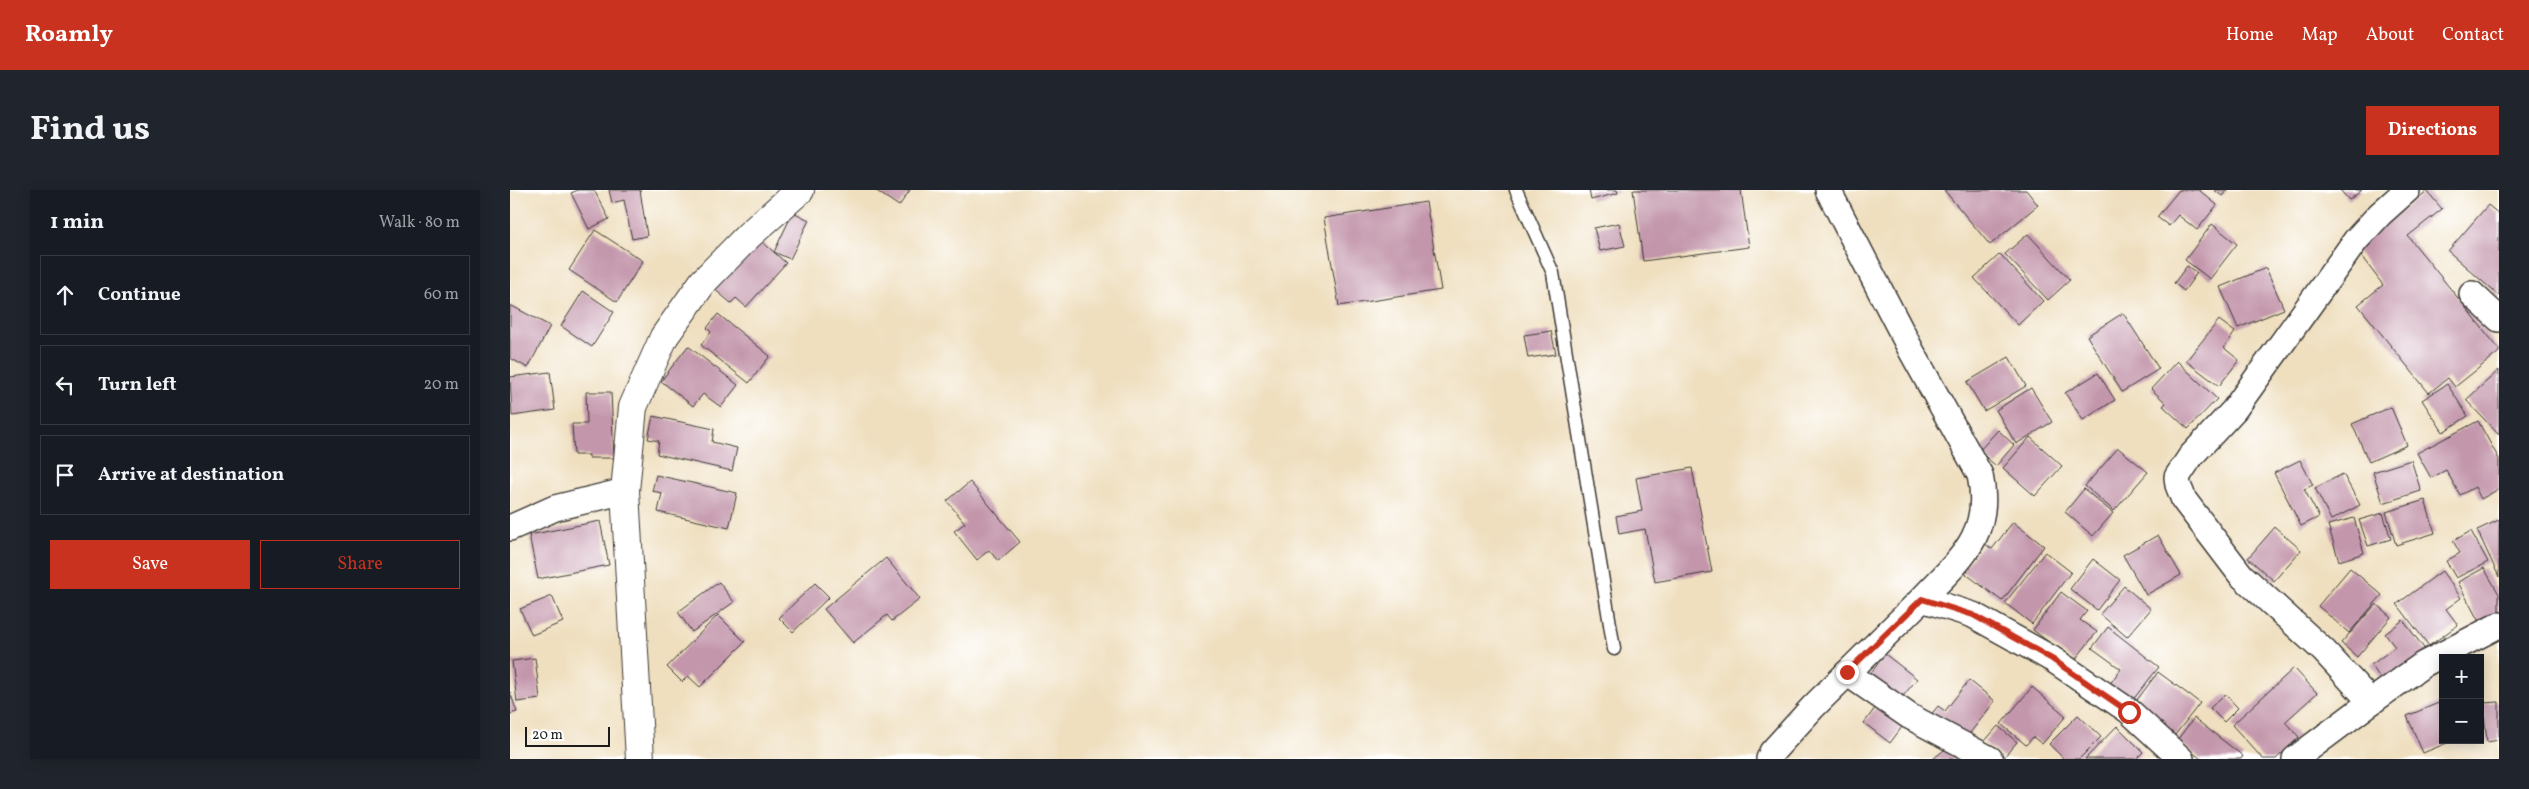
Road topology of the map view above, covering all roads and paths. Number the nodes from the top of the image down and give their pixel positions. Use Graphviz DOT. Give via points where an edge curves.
graph roads {
  1 [pos="800,190"];
  2 [pos="1516,190"];
  3 [pos="1828,190"];
  4 [pos="2407,190"];
  5 [pos="2472,294"];
  6 [pos="2499,319"];
  7 [pos="625,492"];
  8 [pos="510,528"];
  9 [pos="1922,599"];
  10 [pos="2499,624"];
  11 [pos="1614,648"];
  12 [pos="1847,672"];
  13 [pos="2371,702"];
  14 [pos="640,759"];
  15 [pos="1769,759"];
  16 [pos="1990,759"];
  17 [pos="2181,759"];
  18 [pos="2295,759"];
  1 -- 7 [label="street" via="703,282 664,337 633,407"];
  2 -- 11 [label="lane" via="1553,273"];
  3 -- 9 [label="street" via="1980,475 1985,497 1974,538"];
  4 -- 13 [label="street" via="2356,240 2234,410 2191,456 2177,477 2184,500 2240,575 2324,652"];
  5 -- 6 [label="street"];
  7 -- 8 [label="street" via="556,508"];
  7 -- 14 [label="street"];
  9 -- 12 [label="street"];
  9 -- 17 [label="street" via="1973,615 2052,659 2129,712"];
  10 -- 13 [label="street" via="2424,664"];
  12 -- 15 [label="street"];
  12 -- 16 [label="street" via="1909,716"];
  13 -- 18 [label="street"];
}
